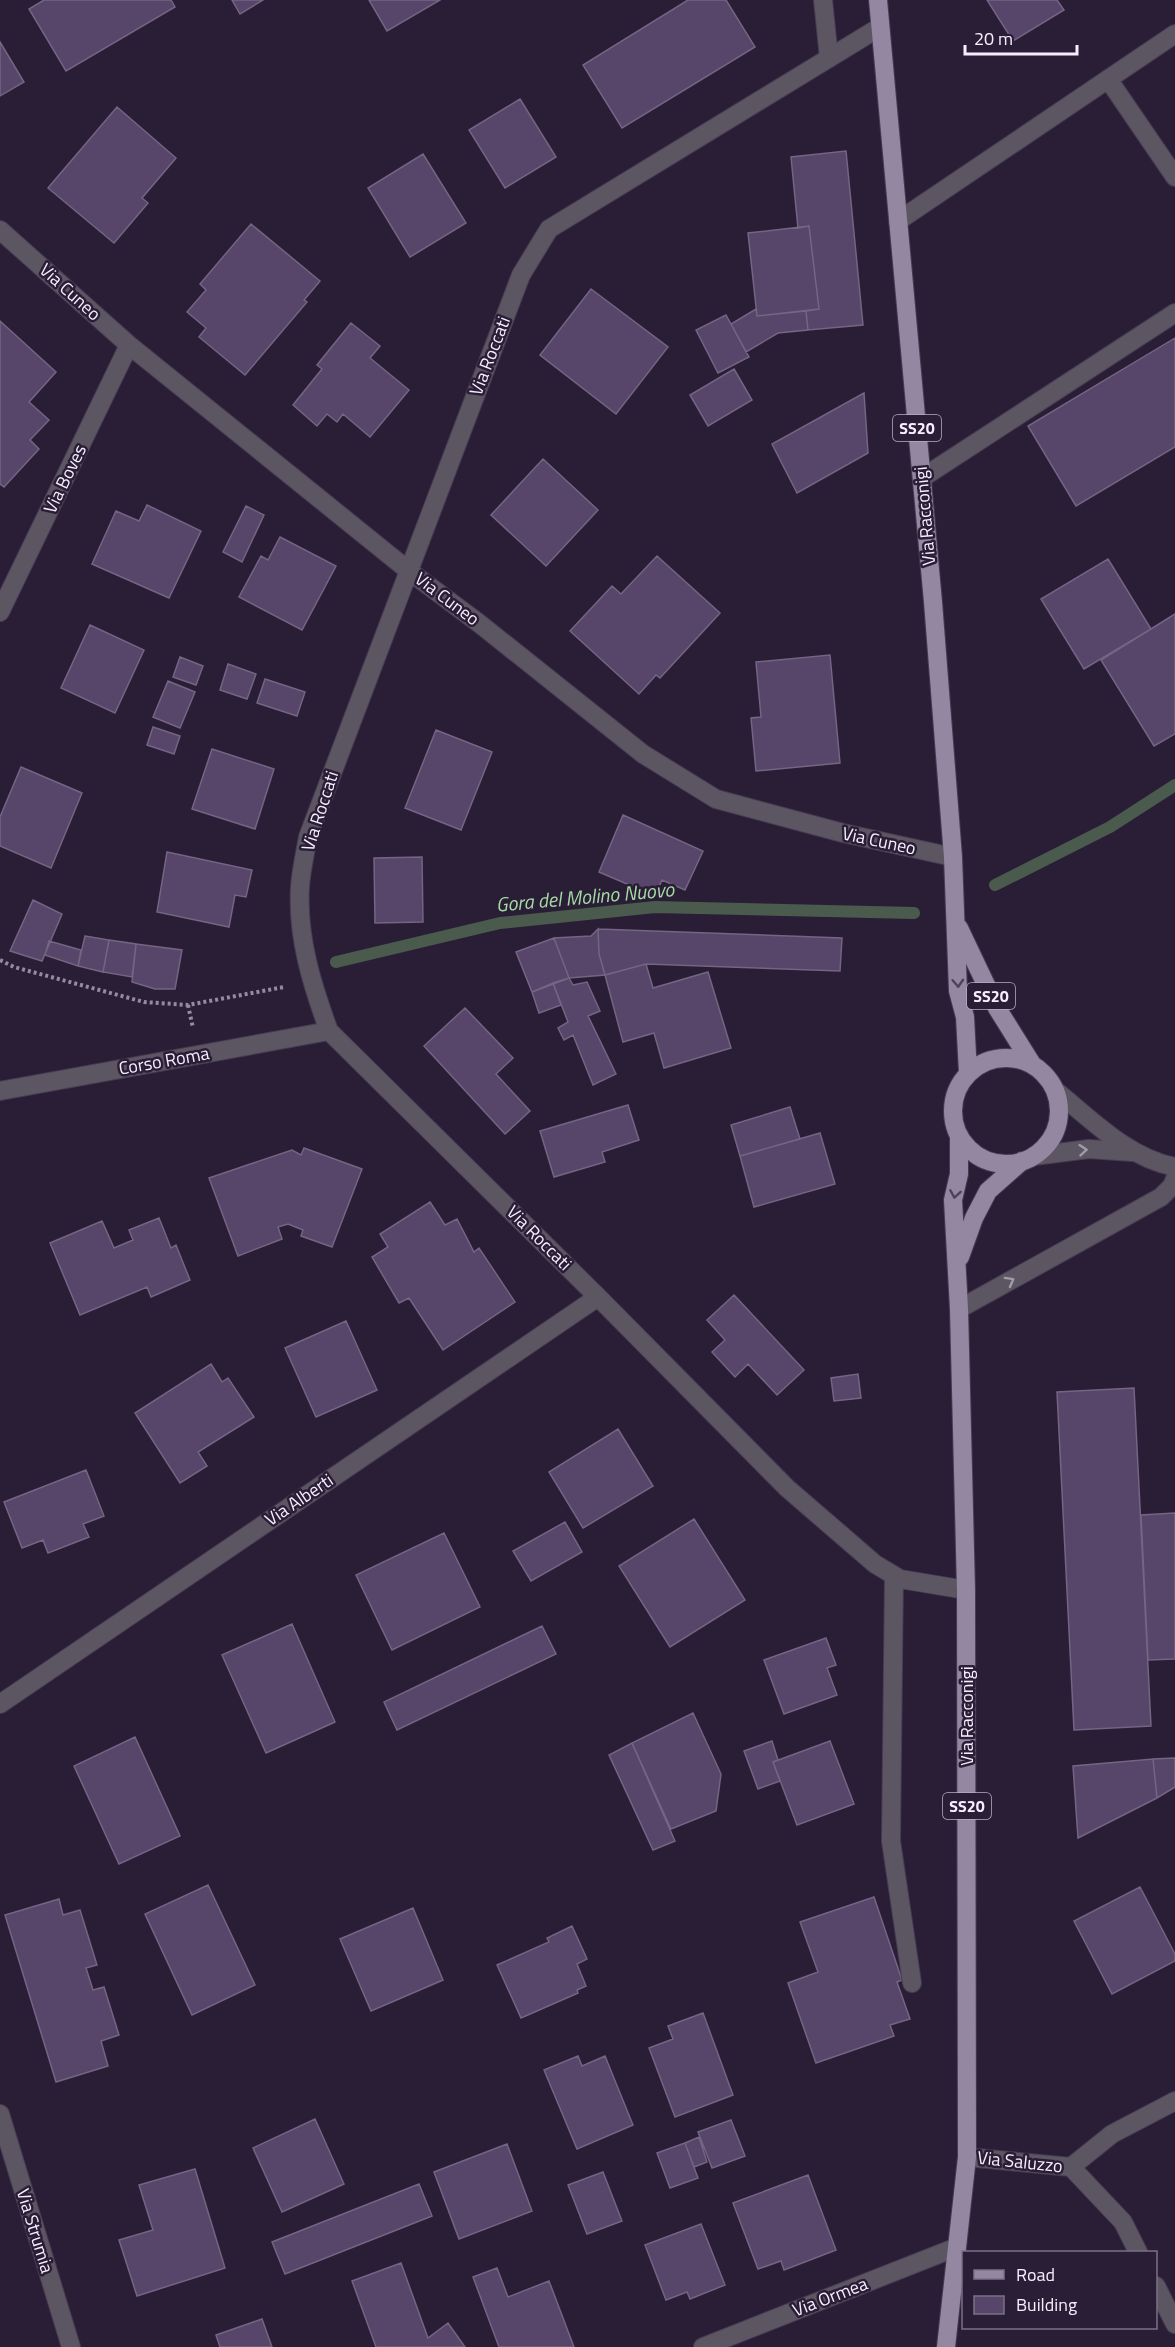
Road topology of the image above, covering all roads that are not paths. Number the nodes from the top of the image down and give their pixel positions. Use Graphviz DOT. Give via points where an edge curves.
graph roads {
  1 [pos="823,0"];
  2 [pos="878,0"];
  3 [pos="880,27"];
  4 [pos="1175,33"];
  5 [pos="830,58"];
  6 [pos="1108,79"];
  7 [pos="1175,177"];
  8 [pos="898,221"];
  9 [pos="0,230"];
  10 [pos="1175,313"];
  11 [pos="129,345"];
  12 [pos="922,478"];
  13 [pos="409,571"];
  14 [pos="0,612"];
  15 [pos="953,857"];
  16 [pos="957,924"];
  17 [pos="329,1031"];
  18 [pos="1032,1064"];
  19 [pos="968,1073"];
  20 [pos="0,1091"];
  21 [pos="1056,1091"];
  22 [pos="959,1136"];
  23 [pos="1132,1152"];
  24 [pos="1028,1158"];
  25 [pos="1175,1167"];
  26 [pos="1175,1179"];
  27 [pos="957,1265"];
  28 [pos="598,1297"];
  29 [pos="959,1309"];
  30 [pos="894,1576"];
  31 [pos="966,1590"];
  32 [pos="0,1704"];
  33 [pos="912,1983"];
  34 [pos="1175,2101"];
  35 [pos="0,2115"];
  36 [pos="968,2157"];
  37 [pos="1071,2167"];
  38 [pos="957,2247"];
  39 [pos="1137,2251"];
  40 [pos="1157,2290"];
  41 [pos="1175,2324"];
  42 [pos="71,2347"];
  43 [pos="703,2347"];
  44 [pos="946,2347"];
  1 -- 5 [label="street"];
  2 -- 3 [label="main road, Via Racconigi / SS20"];
  3 -- 5 [label="street, Via Roccati"];
  3 -- 8 [label="main road, Via Racconigi / SS20"];
  4 -- 6 [label="street"];
  5 -- 13 [label="street, Via Roccati" via="549,229 521,275"];
  6 -- 7 [label="street"];
  6 -- 8 [label="street"];
  8 -- 12 [label="main road, Via Racconigi / SS20"];
  9 -- 11 [label="street, Via Cuneo"];
  10 -- 12 [label="street"];
  11 -- 13 [label="street, Via Cuneo"];
  11 -- 14 [label="street, Via Boves"];
  12 -- 15 [label="main road, Via Racconigi / SS20"];
  13 -- 15 [label="street, Via Cuneo" via="643,754 716,799"];
  13 -- 17 [label="street, Via Roccati" via="308,837 300,888 303,940 311,982"];
  15 -- 16 [label="main road, Via Racconigi / SS20"];
  16 -- 18 [label="main road, Via Racconigi / SS20" via="997,1008"];
  16 -- 19 [label="main road, Via Racconigi / SS20, one-way" via="958,991 965,1017"];
  17 -- 20 [label="street, Corso Roma"];
  17 -- 28 [label="street, Via Roccati"];
  18 -- 19 [label="main road" via="1016,1058 999,1058"];
  18 -- 21 [label="main road" via="1047,1075"];
  19 -- 22 [label="main road" via="953,1103 953,1120"];
  21 -- 23 [label="street"];
  21 -- 24 [label="main road" via="1060,1109 1057,1128 1048,1144"];
  22 -- 24 [label="main road" via="983,1160 1000,1164"];
  22 -- 27 [label="main road, Via Racconigi / SS20, one-way" via="959,1174 953,1200"];
  24 -- 23 [label="street, one-way" via="1089,1149"];
  23 -- 25 [label="street" via="1156,1164"];
  24 -- 27 [label="main road, Via Racconigi / SS20" via="988,1191"];
  29 -- 26 [label="street, one-way" via="1161,1197"];
  27 -- 29 [label="main road, Via Racconigi / SS20"];
  28 -- 30 [label="street, Via Roccati" via="787,1488"];
  28 -- 32 [label="street, Via Alberti"];
  29 -- 31 [label="main road, Via Racconigi / SS20"];
  30 -- 31 [label="street, Via Roccati"];
  30 -- 33 [label="street" via="891,1841"];
  31 -- 36 [label="main road, Via Racconigi / SS20"];
  34 -- 37 [label="street" via="1112,2134"];
  35 -- 42 [label="street, Via Strumia"];
  36 -- 37 [label="street, Via Saluzzo"];
  36 -- 38 [label="main road, Via Racconigi / SS20"];
  37 -- 39 [label="street, Via Saluzzo" via="1123,2222"];
  38 -- 43 [label="street, Via Ormea"];
  38 -- 44 [label="main road, Via Racconigi / SS20"];
  40 -- 41 [label="street"];
}
